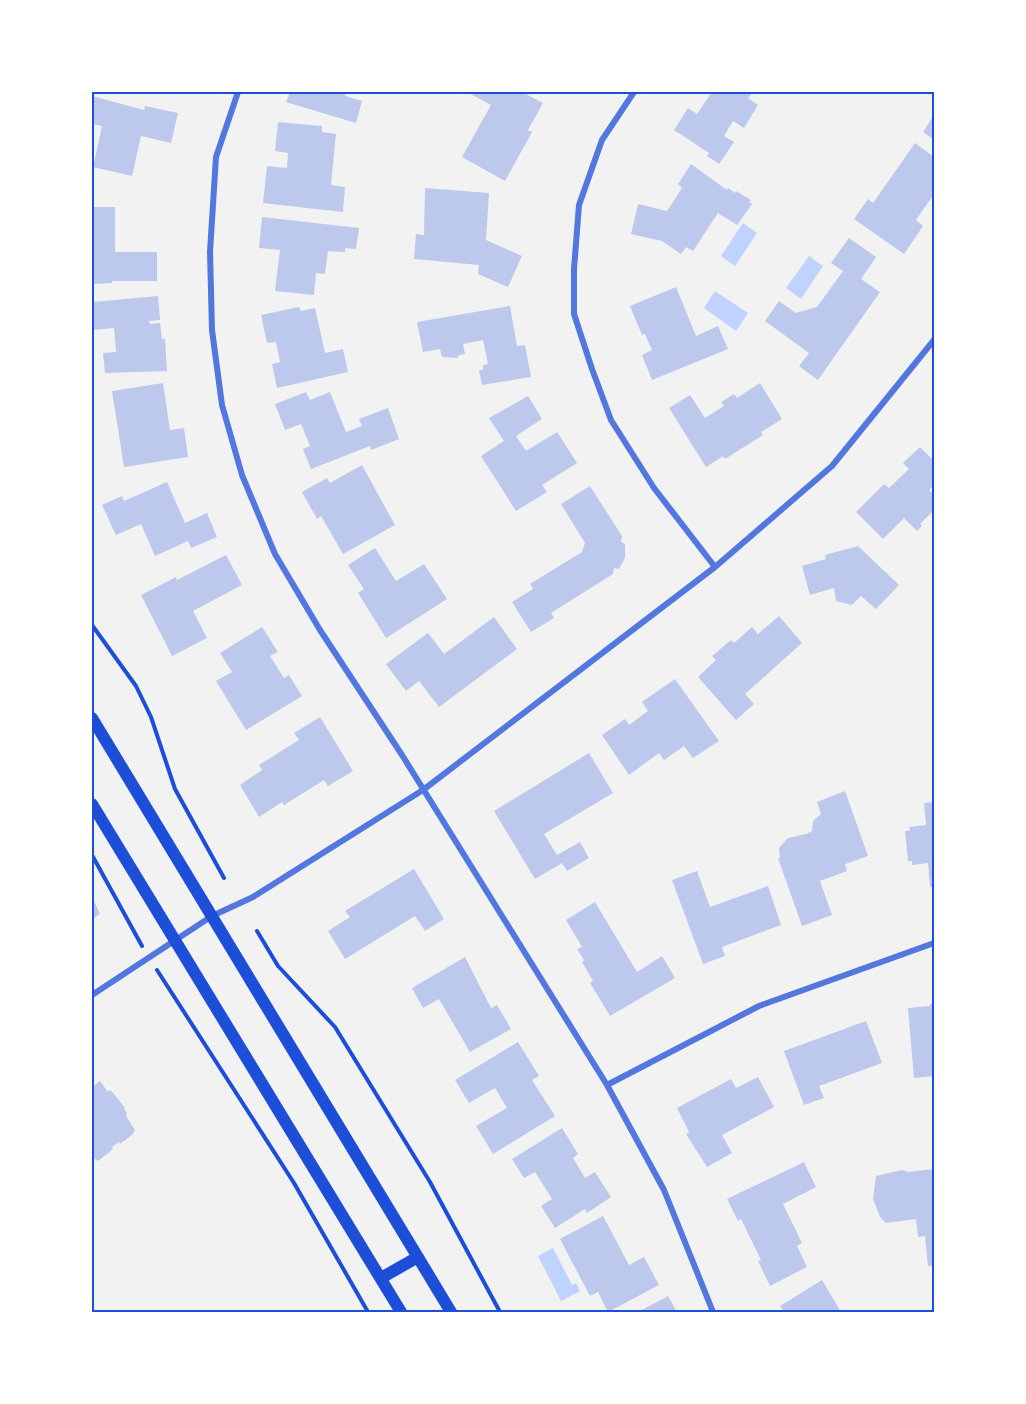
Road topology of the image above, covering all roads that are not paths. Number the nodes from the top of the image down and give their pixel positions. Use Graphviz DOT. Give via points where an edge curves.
graph roads {
  1 [pos="238,92"];
  2 [pos="634,92"];
  3 [pos="934,340"];
  4 [pos="715,567"];
  5 [pos="92,718"];
  6 [pos="423,790"];
  7 [pos="92,804"];
  8 [pos="212,916"];
  9 [pos="175,941"];
  10 [pos="934,943"];
  11 [pos="92,995"];
  12 [pos="607,1085"];
  13 [pos="418,1257"];
  14 [pos="381,1278"];
  15 [pos="401,1312"];
  16 [pos="451,1312"];
  17 [pos="713,1312"];
  1 -- 6 [label="street" via="216,157 210,252 212,330 222,405 242,475 275,554"];
  2 -- 4 [label="street" via="602,140 579,205 574,314 611,420 654,488"];
  3 -- 4 [label="street" via="832,466"];
  4 -- 6 [label="street"];
  5 -- 8 [label="main road"];
  6 -- 8 [label="street" via="253,897"];
  6 -- 12 [label="street"];
  7 -- 9 [label="main road"];
  8 -- 9 [label="street"];
  8 -- 13 [label="main road"];
  9 -- 11 [label="street"];
  9 -- 14 [label="main road"];
  10 -- 12 [label="street" via="759,1006"];
  12 -- 17 [label="street" via="664,1190"];
  13 -- 14 [label="main road"];
  13 -- 16 [label="main road"];
  14 -- 15 [label="main road"];
}
